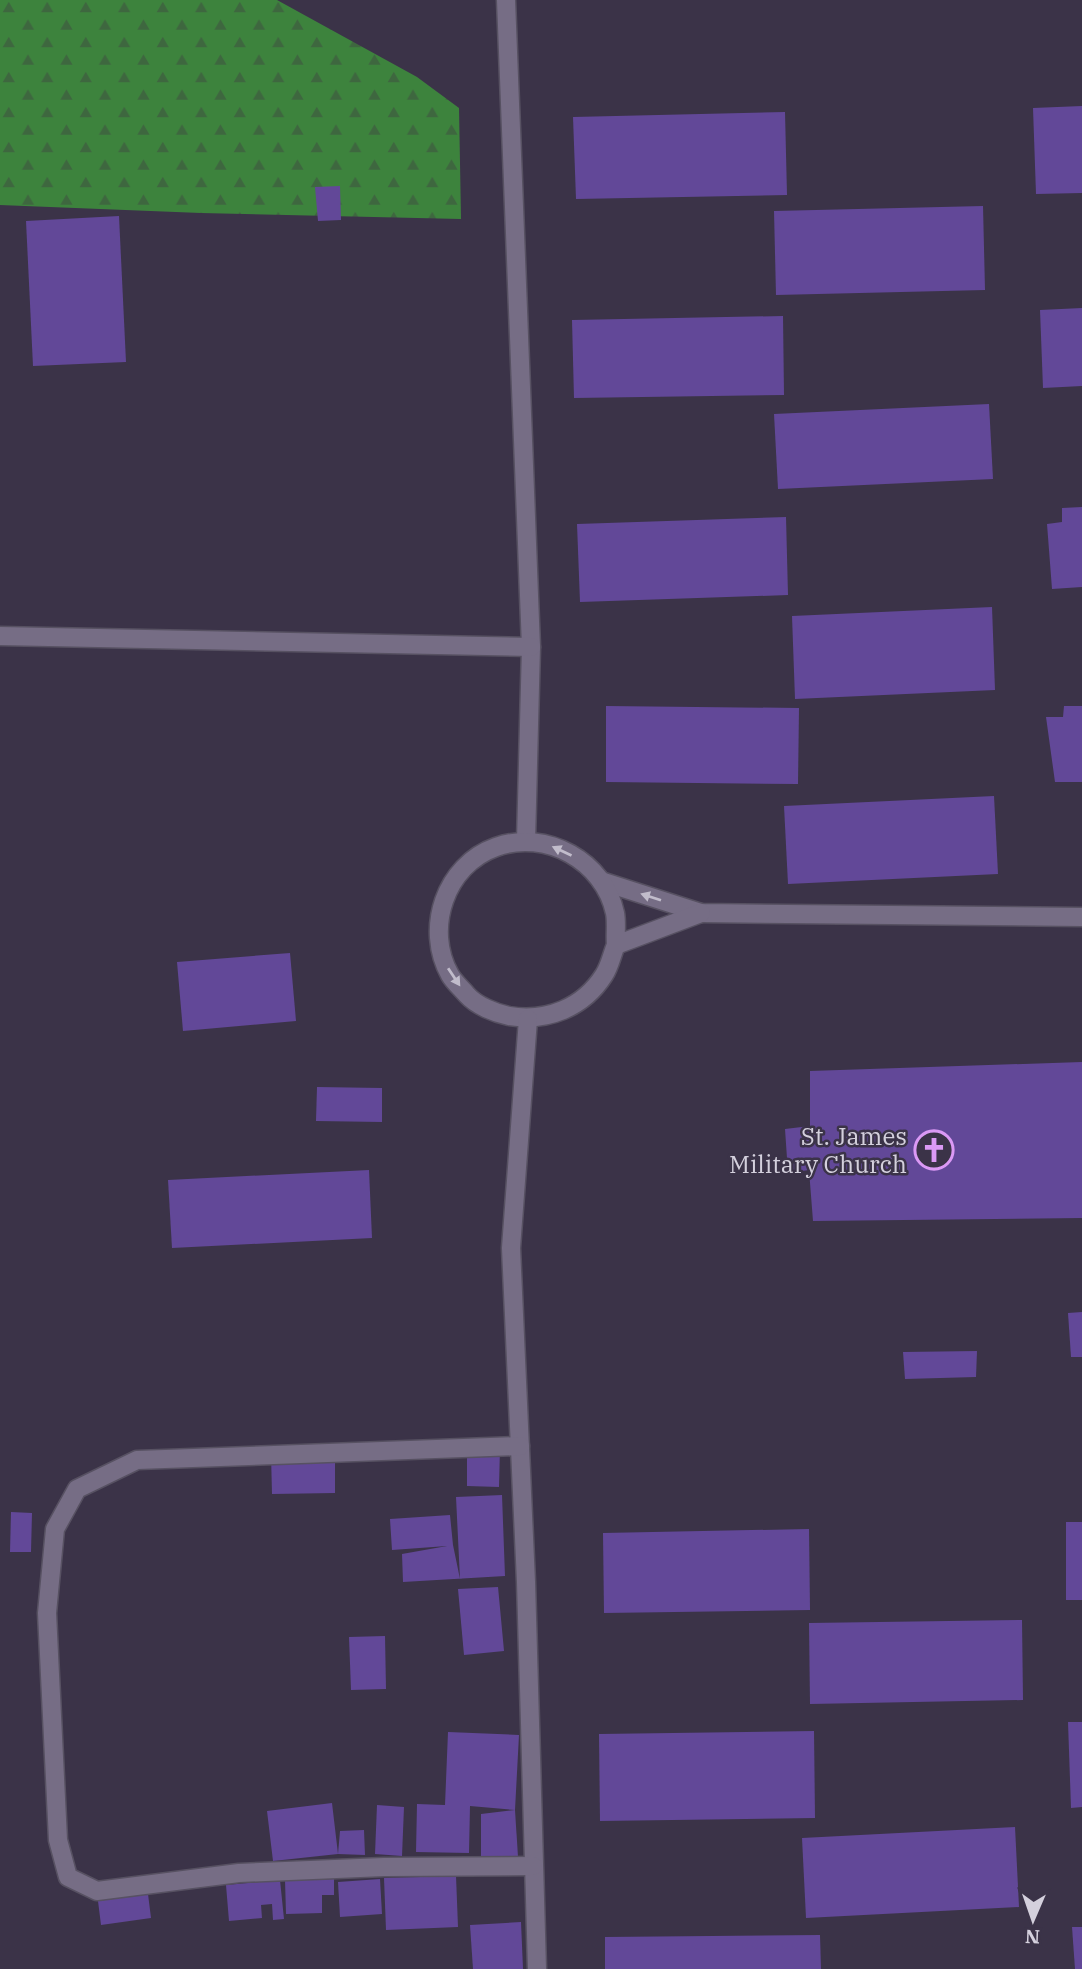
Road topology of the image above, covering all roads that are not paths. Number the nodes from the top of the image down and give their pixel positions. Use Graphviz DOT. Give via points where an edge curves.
graph roads {
  1 [pos="506,0"];
  2 [pos="0,636"];
  3 [pos="531,647"];
  4 [pos="526,841"];
  5 [pos="601,881"];
  6 [pos="701,913"];
  7 [pos="1082,917"];
  8 [pos="615,945"];
  9 [pos="528,1019"];
  10 [pos="520,1446"];
  11 [pos="533,1866"];
  12 [pos="537,1969"];
  1 -- 3 [label="street"];
  2 -- 3 [label="street"];
  3 -- 4 [label="street"];
  5 -- 4 [label="street, one-way" via="584,862 557,846"];
  4 -- 9 [label="street, one-way" via="496,847 469,862 449,886 439,916 439,946 450,975 470,999 497,1014"];
  6 -- 5 [label="street, one-way"];
  5 -- 8 [label="street" via="615,914"];
  6 -- 7 [label="street"];
  6 -- 8 [label="street"];
  8 -- 9 [label="street" via="605,974 585,998 559,1014"];
  9 -- 10 [label="street" via="511,1248"];
  10 -- 11 [label="street"];
  10 -- 11 [label="street" via="137,1460 77,1489 55,1529 47,1613 58,1840 68,1877 97,1891 239,1873"];
  11 -- 12 [label="street"];
}
